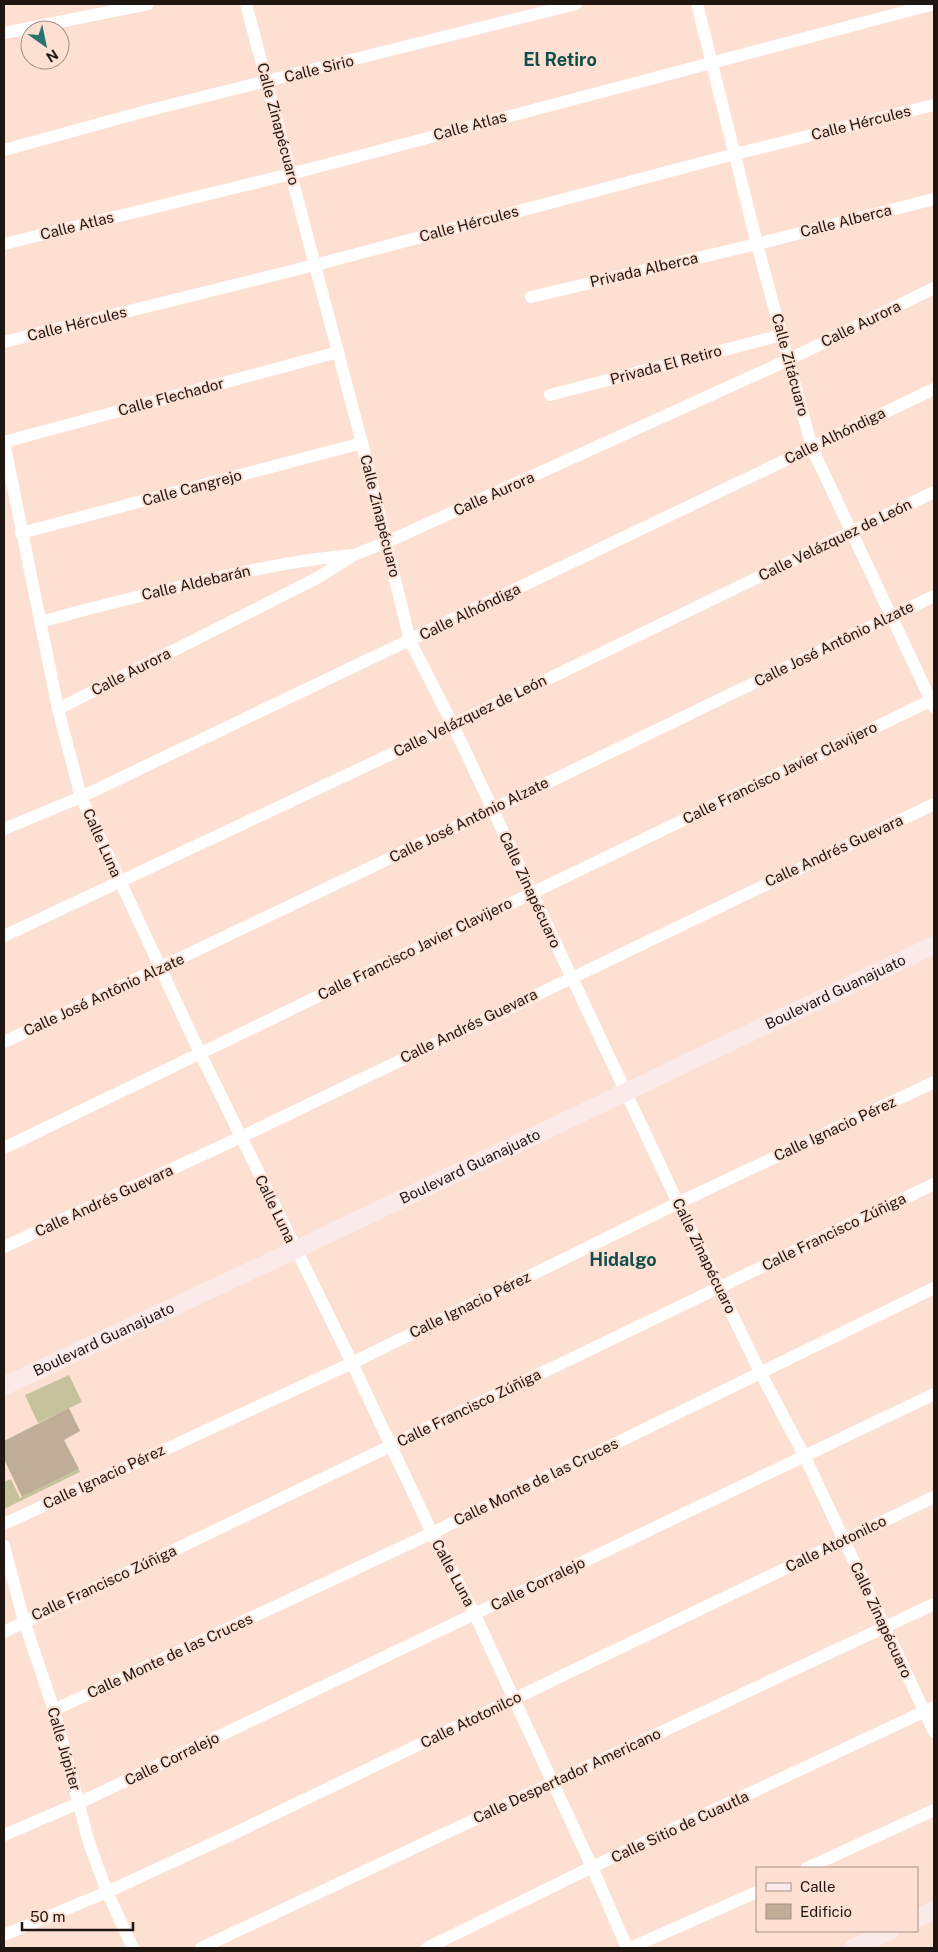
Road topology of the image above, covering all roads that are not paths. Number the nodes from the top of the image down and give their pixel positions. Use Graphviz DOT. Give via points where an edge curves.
graph roads {
  1 [pos="148,4"];
  2 [pos="246,4"];
  3 [pos="576,4"];
  4 [pos="697,4"];
  5 [pos="934,4"];
  6 [pos="4,33"];
  7 [pos="712,62"];
  8 [pos="266,82"];
  9 [pos="934,105"];
  10 [pos="4,150"];
  11 [pos="735,154"];
  12 [pos="291,174"];
  13 [pos="934,199"];
  14 [pos="4,244"];
  15 [pos="757,244"];
  16 [pos="315,264"];
  17 [pos="934,288"];
  18 [pos="531,297"];
  19 [pos="782,335"];
  20 [pos="4,342"];
  21 [pos="338,352"];
  22 [pos="788,360"];
  23 [pos="934,389"];
  24 [pos="550,395"];
  25 [pos="4,442"];
  26 [pos="362,443"];
  27 [pos="812,448"];
  28 [pos="934,492"];
  29 [pos="850,532"];
  30 [pos="21,533"];
  31 [pos="387,542"];
  32 [pos="354,555"];
  33 [pos="934,596"];
  34 [pos="890,616"];
  35 [pos="40,622"];
  36 [pos="410,641"];
  37 [pos="933,702"];
  38 [pos="58,709"];
  39 [pos="453,725"];
  40 [pos="82,797"];
  41 [pos="934,804"];
  42 [pos="492,810"];
  43 [pos="4,829"];
  44 [pos="119,882"];
  45 [pos="531,893"];
  46 [pos="4,936"];
  47 [pos="934,945"];
  48 [pos="159,968"];
  49 [pos="570,977"];
  50 [pos="4,1042"];
  51 [pos="200,1053"];
  52 [pos="934,1082"];
  53 [pos="625,1094"];
  54 [pos="240,1136"];
  55 [pos="4,1148"];
  56 [pos="934,1184"];
  57 [pos="678,1203"];
  58 [pos="4,1248"];
  59 [pos="296,1250"];
  60 [pos="720,1288"];
  61 [pos="934,1288"];
  62 [pos="352,1363"];
  63 [pos="760,1372"];
  64 [pos="4,1386"];
  65 [pos="934,1394"];
  66 [pos="392,1446"];
  67 [pos="805,1457"];
  68 [pos="934,1497"];
  69 [pos="4,1524"];
  70 [pos="432,1533"];
  71 [pos="843,1540"];
  72 [pos="4,1546"];
  73 [pos="934,1604"];
  74 [pos="475,1614"];
  75 [pos="24,1621"];
  76 [pos="885,1628"];
  77 [pos="4,1632"];
  78 [pos="514,1700"];
  79 [pos="930,1709"];
  80 [pos="54,1710"];
  81 [pos="934,1732"];
  82 [pos="553,1782"];
  83 [pos="80,1803"];
  84 [pos="934,1810"];
  85 [pos="4,1835"];
  86 [pos="592,1867"];
  87 [pos="809,1867"];
  88 [pos="107,1892"];
  89 [pos="756,1892"];
  90 [pos="934,1910"];
  91 [pos="918,1918"];
  92 [pos="888,1932"];
  93 [pos="4,1935"];
  94 [pos="134,1948"];
  95 [pos="201,1948"];
  96 [pos="427,1948"];
  97 [pos="628,1948"];
  98 [pos="853,1948"];
  1 -- 6 [label="street"];
  2 -- 8 [label="street, Calle Zinapécuaro"];
  3 -- 8 [label="street, Calle Sirio"];
  4 -- 7 [label="street, Calle Zitácuaro"];
  5 -- 7 [label="street, Calle Atlas"];
  7 -- 11 [label="street, Calle Zitácuaro"];
  7 -- 12 [label="street, Calle Atlas"];
  8 -- 10 [label="street, Calle Sirio"];
  8 -- 12 [label="street, Calle Zinapécuaro"];
  9 -- 11 [label="street, Calle Hércules"];
  11 -- 15 [label="street, Calle Zitácuaro"];
  11 -- 16 [label="street, Calle Hércules"];
  12 -- 14 [label="street, Calle Atlas"];
  12 -- 16 [label="street, Calle Zinapécuaro"];
  13 -- 15 [label="street, Calle Alberca"];
  15 -- 18 [label="street, Privada Alberca"];
  15 -- 19 [label="street, Calle Zitácuaro"];
  16 -- 20 [label="street, Calle Hércules"];
  16 -- 21 [label="street, Calle Zinapécuaro"];
  17 -- 22 [label="street, Calle Aurora"];
  19 -- 22 [label="street, Calle Zitácuaro"];
  19 -- 24 [label="street, Privada El Retiro"];
  21 -- 25 [label="street, Calle Flechador"];
  21 -- 26 [label="street, Calle Zinapécuaro"];
  22 -- 27 [label="street, Calle Zitácuaro"];
  22 -- 31 [label="street, Calle Aurora"];
  23 -- 27 [label="street, Calle Alhóndiga"];
  25 -- 30 [label="street, Calle Luna"];
  26 -- 30 [label="street, Calle Cangrejo"];
  26 -- 31 [label="street, Calle Zinapécuaro"];
  27 -- 29 [label="street, Calle Zitácuaro"];
  27 -- 36 [label="street, Calle Alhóndiga"];
  28 -- 29 [label="street, Calle Velázquez de León"];
  29 -- 34 [label="street, Calle Zitácuaro"];
  29 -- 39 [label="street, Calle Velázquez de León"];
  30 -- 35 [label="street, Calle Luna"];
  31 -- 32 [label="street, Calle Aurora"];
  31 -- 36 [label="street, Calle Zinapécuaro"];
  32 -- 35 [label="street, Calle Aldebarán" via="252,569"];
  32 -- 38 [label="street, Calle Aurora" via="302,586"];
  33 -- 34 [label="street, Calle José Antônio Alzate"];
  34 -- 37 [label="street, Calle Zitácuaro"];
  34 -- 42 [label="street, Calle José Antônio Alzate"];
  35 -- 38 [label="street, Calle Luna"];
  36 -- 39 [label="street, Calle Zinapécuaro"];
  36 -- 40 [label="street, Calle Alhóndiga"];
  37 -- 45 [label="street, Calle Francisco Javier Clavijero"];
  38 -- 40 [label="street, Calle Luna"];
  39 -- 42 [label="street, Calle Zinapécuaro"];
  39 -- 44 [label="street, Calle Velázquez de León"];
  40 -- 43 [label="street, Calle Alhóndiga"];
  40 -- 44 [label="street, Calle Luna"];
  41 -- 49 [label="street, Calle Andrés Guevara"];
  42 -- 45 [label="street, Calle Zinapécuaro"];
  42 -- 48 [label="street, Calle José Antônio Alzate"];
  44 -- 46 [label="street, Calle Velázquez de León"];
  44 -- 48 [label="street, Calle Luna"];
  45 -- 49 [label="street, Calle Zinapécuaro"];
  45 -- 51 [label="street, Calle Francisco Javier Clavijero"];
  47 -- 53 [label="street, Boulevard Guanajuato"];
  48 -- 50 [label="street, Calle José Antônio Alzate"];
  48 -- 51 [label="street, Calle Luna"];
  49 -- 53 [label="street, Calle Zinapécuaro"];
  49 -- 54 [label="street, Calle Andrés Guevara"];
  51 -- 54 [label="street, Calle Luna"];
  51 -- 55 [label="street, Calle Francisco Javier Clavijero"];
  52 -- 57 [label="street, Calle Ignacio Pérez"];
  53 -- 57 [label="street, Calle Zinapécuaro"];
  53 -- 59 [label="street, Boulevard Guanajuato"];
  54 -- 58 [label="street, Calle Andrés Guevara"];
  54 -- 59 [label="street, Calle Luna"];
  56 -- 60 [label="street, Calle Francisco Zúñiga"];
  57 -- 60 [label="street, Calle Zinapécuaro"];
  57 -- 62 [label="street, Calle Ignacio Pérez"];
  59 -- 62 [label="street, Calle Luna"];
  59 -- 64 [label="street, Boulevard Guanajuato"];
  60 -- 63 [label="street, Calle Zinapécuaro"];
  60 -- 66 [label="street, Calle Francisco Zúñiga"];
  61 -- 63 [label="street, Calle Monte de las Cruces"];
  62 -- 66 [label="street, Calle Luna"];
  62 -- 69 [label="street, Calle Ignacio Pérez"];
  63 -- 67 [label="street, Calle Zinapécuaro"];
  63 -- 70 [label="street, Calle Monte de las Cruces"];
  65 -- 67 [label="street, Calle Corralejo"];
  66 -- 70 [label="street, Calle Luna"];
  66 -- 75 [label="street, Calle Francisco Zúñiga"];
  67 -- 71 [label="street, Calle Zinapécuaro"];
  67 -- 74 [label="street, Calle Corralejo"];
  68 -- 71 [label="street, Calle Atotonilco"];
  70 -- 74 [label="street, Calle Luna"];
  70 -- 80 [label="street, Calle Monte de las Cruces"];
  71 -- 76 [label="street, Calle Zinapécuaro"];
  71 -- 78 [label="street, Calle Atotonilco"];
  72 -- 75 [label="street, Calle Júpiter"];
  73 -- 76 [label="street, Calle Despertador Americano"];
  74 -- 78 [label="street, Calle Luna"];
  74 -- 83 [label="street, Calle Corralejo"];
  75 -- 77 [label="street, Calle Francisco Zúñiga"];
  75 -- 80 [label="street, Calle Júpiter"];
  76 -- 79 [label="street, Calle Zinapécuaro"];
  76 -- 82 [label="street, Calle Despertador Americano"];
  78 -- 82 [label="street, Calle Luna"];
  78 -- 88 [label="street, Calle Atotonilco"];
  79 -- 81 [label="street, Calle Zinapécuaro"];
  79 -- 86 [label="street, Calle Sitio de Cuautla"];
  80 -- 83 [label="street, Calle Júpiter"];
  82 -- 86 [label="street, Calle Luna"];
  82 -- 95 [label="street, Calle Despertador Americano"];
  83 -- 85 [label="street, Calle Corralejo"];
  83 -- 88 [label="street, Calle Júpiter" via="89,1843"];
  84 -- 87 [label="street"];
  86 -- 96 [label="street, Calle Sitio de Cuautla"];
  86 -- 97 [label="street, Calle Luna"];
  88 -- 93 [label="street, Calle Atotonilco"];
  88 -- 94 [label="street, Calle Júpiter"];
  89 -- 97 [label="street"];
  90 -- 91 [label="street"];
  92 -- 98 [label="street"];
}
